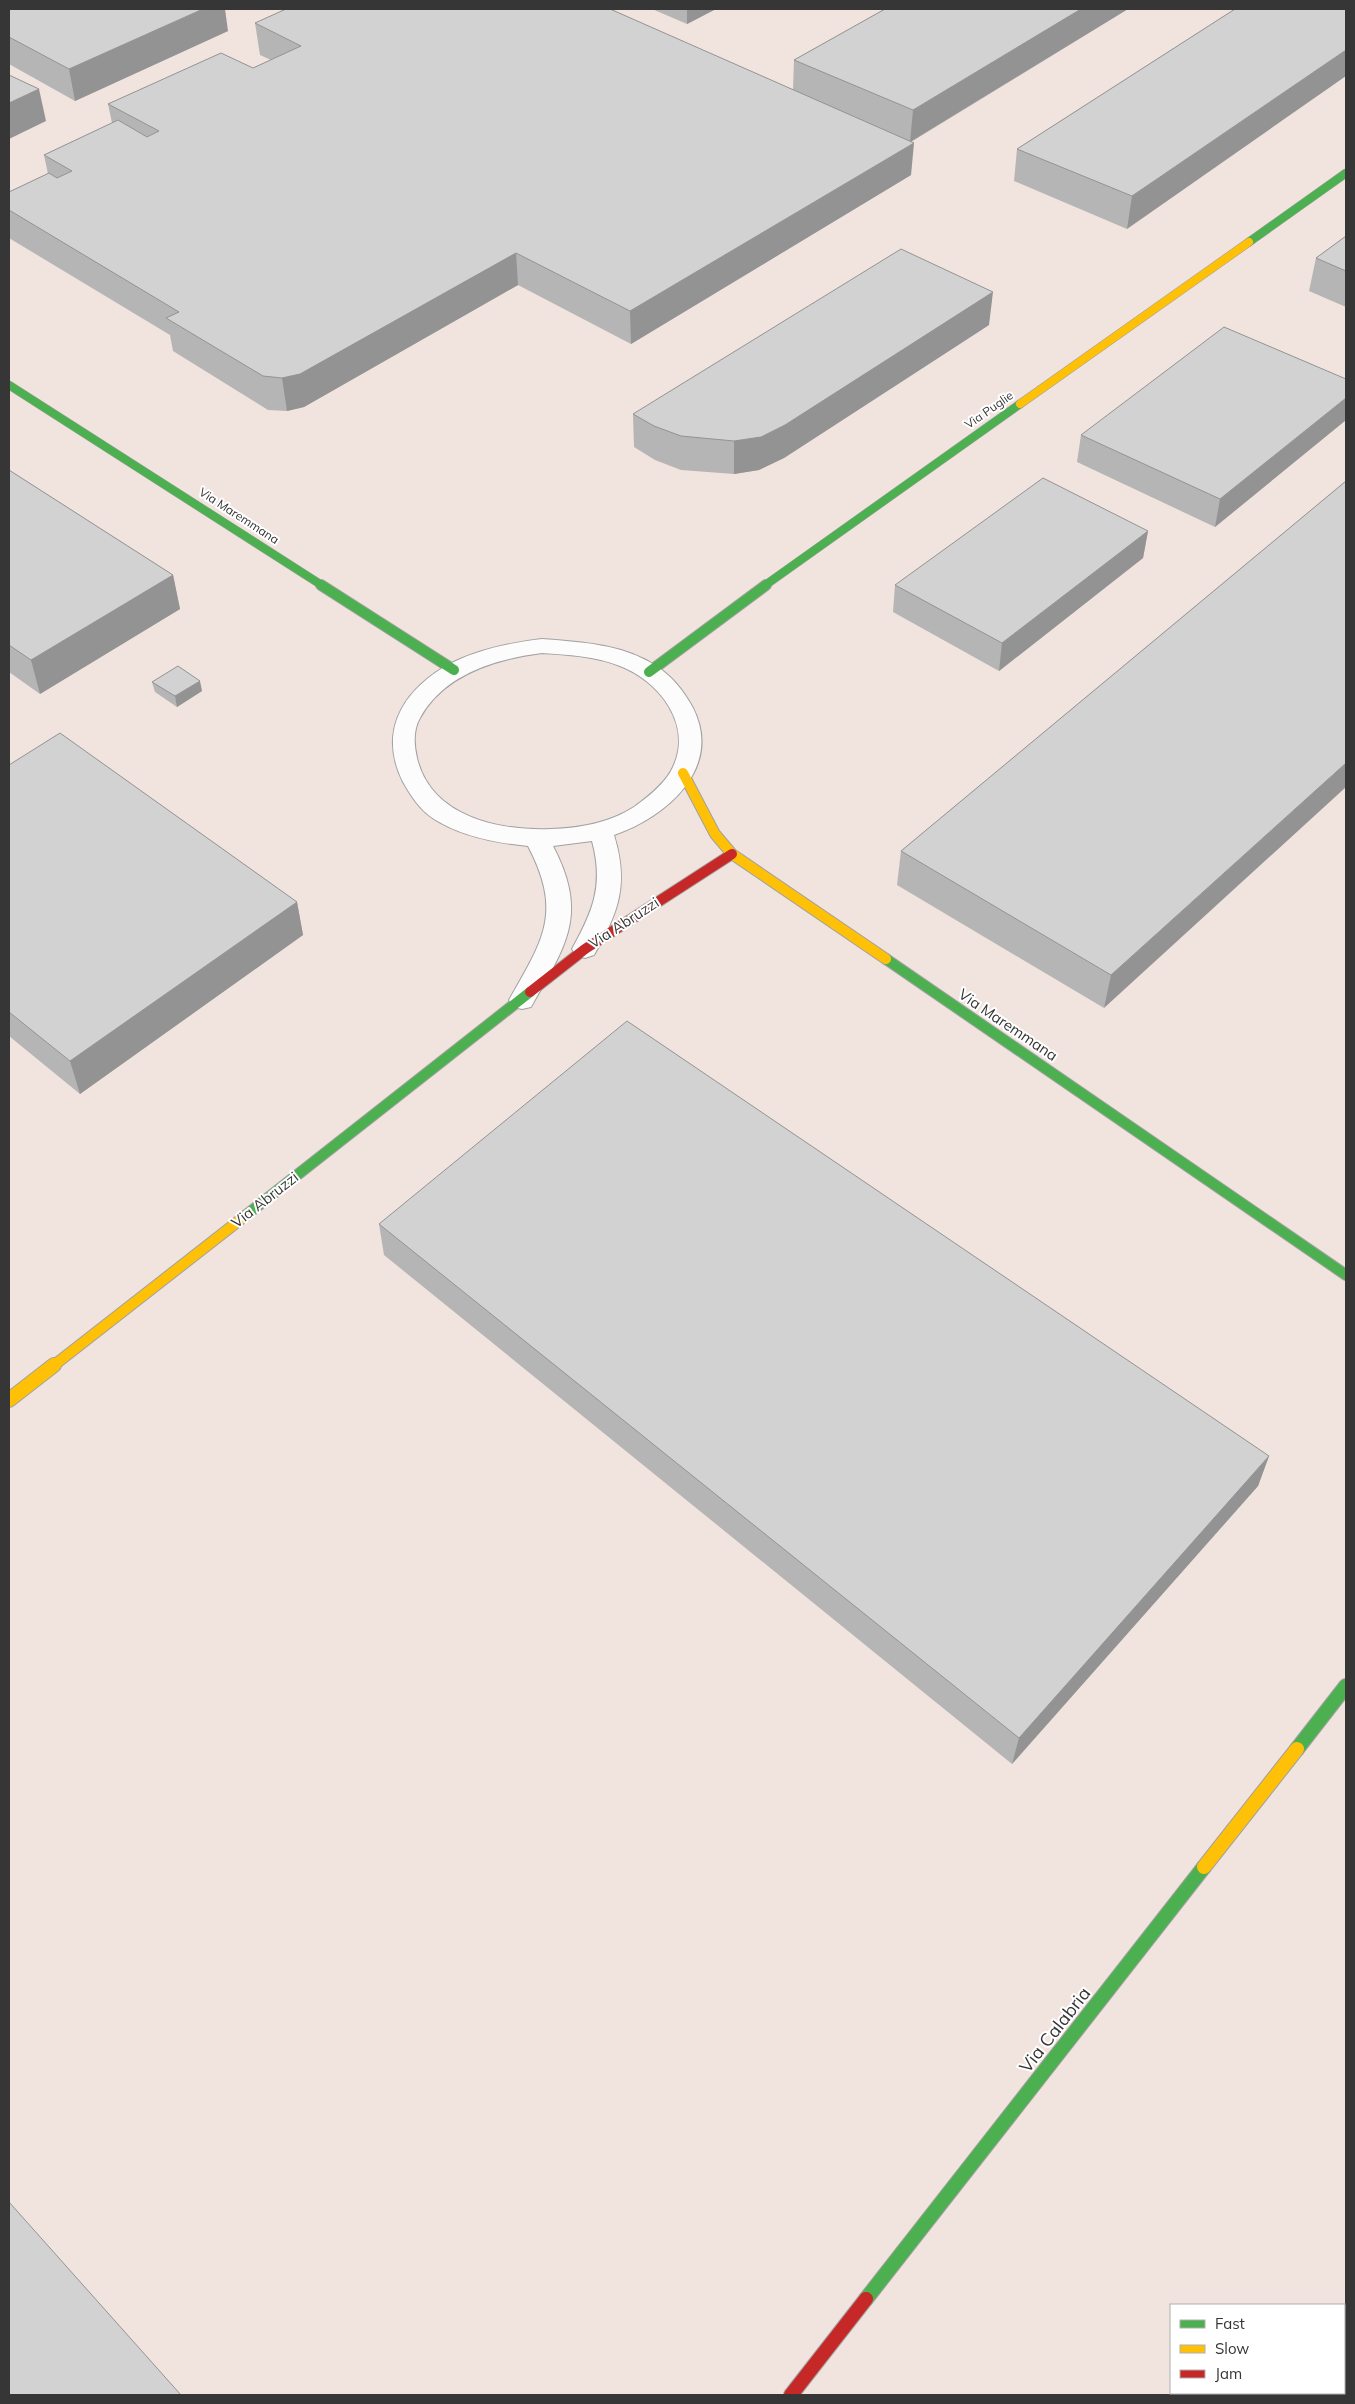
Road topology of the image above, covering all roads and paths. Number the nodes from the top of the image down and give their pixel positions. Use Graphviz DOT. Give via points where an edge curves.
graph roads {
  1 [pos="1346,173"];
  2 [pos="9,385"];
  3 [pos="454,670"];
  4 [pos="649,672"];
  5 [pos="683,773"];
  6 [pos="601,831"];
  7 [pos="537,839"];
  8 [pos="732,854"];
  9 [pos="585,949"];
  10 [pos="522,1000"];
  11 [pos="1346,1275"];
  12 [pos="9,1400"];
  13 [pos="1346,1686"];
  14 [pos="791,2395"];
  1 -- 4 [label="street, Via Puglie" via="728,612"];
  2 -- 3 [label="street, Via Maremmana"];
  3 -- 4 [label="street" via="498,652 542,646 605,653"];
  3 -- 7 [label="street" via="427,690 407,718 402,748 410,778 420,793 453,819 485,832"];
  4 -- 5 [label="street" via="660,679 680,702 691,729 689,757"];
  5 -- 6 [label="street" via="666,795 649,809"];
  5 -- 8 [label="street, Via Maremmana" via="715,834"];
  6 -- 7 [label="street"];
  6 -- 9 [label="street" via="610,870 609,901"];
  7 -- 10 [label="street, Via Abruzzi" via="558,889 560,916 551,948"];
  8 -- 9 [label="street, Via Abruzzi"];
  8 -- 11 [label="street, Via Maremmana"];
  9 -- 10 [label="street, Via Abruzzi"];
  10 -- 12 [label="street, Via Abruzzi"];
  13 -- 14 [label="street, Via Calabria"];
}
